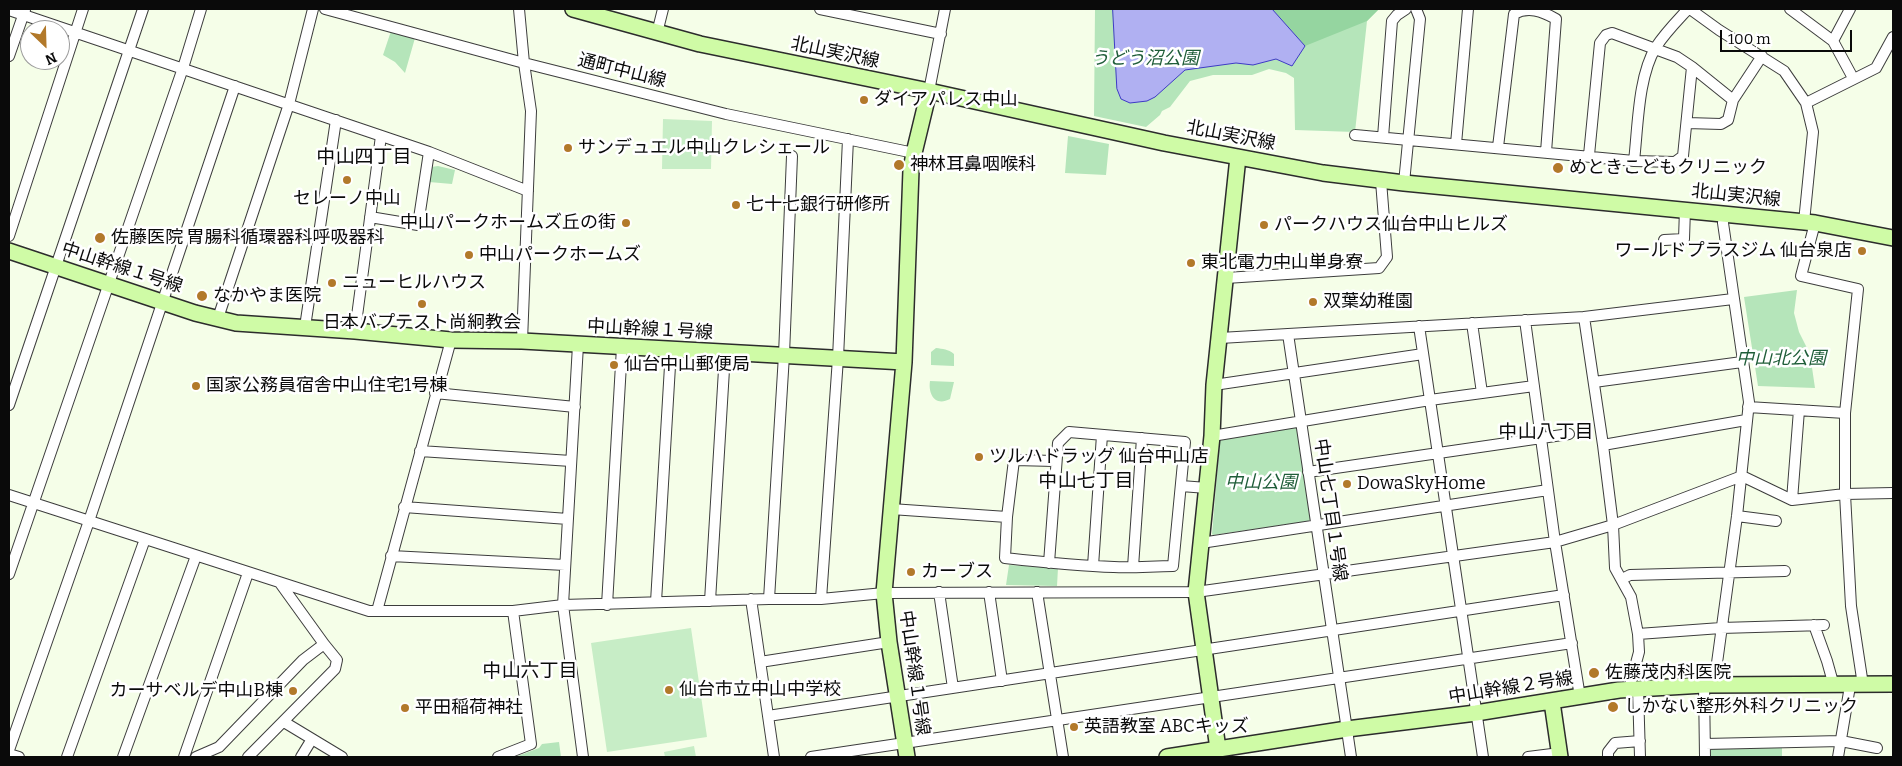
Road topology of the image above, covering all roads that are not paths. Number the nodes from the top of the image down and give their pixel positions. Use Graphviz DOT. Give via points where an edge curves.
graph roads {
  1 [pos="83,9"];
  2 [pos="143,9"];
  3 [pos="201,9"];
  4 [pos="313,9"];
  5 [pos="325,9"];
  6 [pos="519,9"];
  7 [pos="573,9"];
  8 [pos="663,9"];
  9 [pos="820,9"];
  10 [pos="945,9"];
  11 [pos="1406,9"];
  12 [pos="1416,9"];
  13 [pos="1468,9"];
  14 [pos="1689,9"];
  15 [pos="1850,9"];
  16 [pos="9,10"];
  17 [pos="1793,10"];
  18 [pos="24,12"];
  19 [pos="76,32"];
  20 [pos="657,33"];
  21 [pos="941,34"];
  22 [pos="1893,37"];
  23 [pos="1833,41"];
  24 [pos="1655,48"];
  25 [pos="130,50"];
  26 [pos="9,56"];
  27 [pos="1762,56"];
  28 [pos="1889,57"];
  29 [pos="524,63"];
  30 [pos="1692,67"];
  31 [pos="183,68"];
  32 [pos="1853,78"];
  33 [pos="235,86"];
  34 [pos="928,91"];
  35 [pos="1733,100"];
  36 [pos="1806,103"];
  37 [pos="289,104"];
  38 [pos="336,120"];
  39 [pos="1687,123"];
  40 [pos="1355,135"];
  41 [pos="381,136"];
  42 [pos="1383,137"];
  43 [pos="848,139"];
  44 [pos="1410,140"];
  45 [pos="1456,144"];
  46 [pos="1498,147"];
  47 [pos="429,152"];
  48 [pos="1546,152"];
  49 [pos="914,153"];
  50 [pos="1589,155"];
  51 [pos="792,156"];
  52 [pos="1238,157"];
  53 [pos="1634,161"];
  54 [pos="1381,181"];
  55 [pos="1404,183"];
  56 [pos="528,191"];
  57 [pos="1685,210"];
  58 [pos="1724,213"];
  59 [pos="370,217"];
  60 [pos="1810,223"];
  61 [pos="9,236"];
  62 [pos="1893,238"];
  63 [pos="1664,240"];
  64 [pos="9,251"];
  65 [pos="56,266"];
  66 [pos="1226,278"];
  67 [pos="108,284"];
  68 [pos="1733,299"];
  69 [pos="163,302"];
  70 [pos="1584,317"];
  71 [pos="218,318"];
  72 [pos="1524,320"];
  73 [pos="1472,323"];
  74 [pos="1418,326"];
  75 [pos="305,327"];
  76 [pos="355,330"];
  77 [pos="1288,334"];
  78 [pos="1220,338"];
  79 [pos="451,340"];
  80 [pos="522,341"];
  81 [pos="578,345"];
  82 [pos="622,347"];
  83 [pos="671,349"];
  84 [pos="725,353"];
  85 [pos="1423,354"];
  86 [pos="784,355"];
  87 [pos="838,358"];
  88 [pos="904,362"];
  89 [pos="1742,362"];
  90 [pos="1294,373"];
  91 [pos="1594,382"];
  92 [pos="1214,385"];
  93 [pos="1534,386"];
  94 [pos="436,393"];
  95 [pos="1482,393"];
  96 [pos="1430,400"];
  97 [pos="9,405"];
  98 [pos="575,407"];
  99 [pos="1748,408"];
  100 [pos="1799,410"];
  101 [pos="1845,413"];
  102 [pos="1746,420"];
  103 [pos="1301,421"];
  104 [pos="1569,434"];
  105 [pos="1102,435"];
  106 [pos="1212,436"];
  107 [pos="1142,438"];
  108 [pos="1541,438"];
  109 [pos="1603,445"];
  110 [pos="420,451"];
  111 [pos="1438,453"];
  112 [pos="571,461"];
  113 [pos="1055,462"];
  114 [pos="1308,472"];
  115 [pos="1742,476"];
  116 [pos="1182,486"];
  117 [pos="1207,488"];
  118 [pos="1548,490"];
  119 [pos="1893,493"];
  120 [pos="9,494"];
  121 [pos="1845,494"];
  122 [pos="1792,500"];
  123 [pos="33,502"];
  124 [pos="1446,505"];
  125 [pos="404,507"];
  126 [pos="891,509"];
  127 [pos="1737,516"];
  128 [pos="1007,517"];
  129 [pos="568,519"];
  130 [pos="89,521"];
  131 [pos="1776,521"];
  132 [pos="1316,524"];
  133 [pos="1612,525"];
  134 [pos="145,539"];
  135 [pos="1555,542"];
  136 [pos="1201,543"];
  137 [pos="1454,555"];
  138 [pos="196,556"];
  139 [pos="391,556"];
  140 [pos="1049,563"];
  141 [pos="565,565"];
  142 [pos="1093,566"];
  143 [pos="1133,567"];
  144 [pos="1785,571"];
  145 [pos="1728,572"];
  146 [pos="248,573"];
  147 [pos="9,574"];
  148 [pos="1324,574"];
  149 [pos="1622,579"];
  150 [pos="280,583"];
  151 [pos="939,592"];
  152 [pos="989,592"];
  153 [pos="1037,592"];
  154 [pos="1196,592"];
  155 [pos="884,593"];
  156 [pos="1564,595"];
  157 [pos="751,599"];
  158 [pos="769,599"];
  159 [pos="821,599"];
  160 [pos="710,601"];
  161 [pos="656,602"];
  162 [pos="563,605"];
  163 [pos="607,605"];
  164 [pos="1462,610"];
  165 [pos="377,611"];
  166 [pos="513,611"];
  167 [pos="1720,628"];
  168 [pos="1332,631"];
  169 [pos="1638,634"];
  170 [pos="890,642"];
  171 [pos="1572,643"];
  172 [pos="324,644"];
  173 [pos="1204,650"];
  174 [pos="1469,658"];
  175 [pos="760,662"];
  176 [pos="1051,674"];
  177 [pos="1340,679"];
  178 [pos="1002,681"];
  179 [pos="1893,684"];
  180 [pos="1709,685"];
  181 [pos="1834,686"];
  182 [pos="1856,686"];
  183 [pos="953,688"];
  184 [pos="1634,689"];
  185 [pos="898,696"];
  186 [pos="1580,697"];
  187 [pos="1211,698"];
  188 [pos="1552,702"];
  189 [pos="1476,713"];
  190 [pos="768,716"];
  191 [pos="1059,720"];
  192 [pos="284,722"];
  193 [pos="1347,729"];
  194 [pos="312,739"];
  195 [pos="1640,741"];
  196 [pos="1842,741"];
  197 [pos="1705,744"];
  198 [pos="1876,748"];
  199 [pos="905,751"];
  200 [pos="9,752"];
  201 [pos="1218,753"];
  202 [pos="1560,755"];
  203 [pos="19,757"];
  204 [pos="67,757"];
  205 [pos="123,757"];
  206 [pos="184,757"];
  207 [pos="196,757"];
  208 [pos="248,757"];
  209 [pos="301,757"];
  210 [pos="342,757"];
  211 [pos="498,757"];
  212 [pos="583,757"];
  213 [pos="774,757"];
  214 [pos="812,757"];
  215 [pos="1064,757"];
  216 [pos="1167,757"];
  217 [pos="1351,757"];
  218 [pos="1483,757"];
  219 [pos="1528,757"];
  220 [pos="1608,757"];
  221 [pos="1640,757"];
  222 [pos="1705,757"];
  223 [pos="1838,757"];
  1 -- 19 [label="street"];
  2 -- 25 [label="street"];
  3 -- 31 [label="street"];
  4 -- 37 [label="street"];
  5 -- 29 [label="street, 通町中山線"];
  6 -- 29 [label="street"];
  7 -- 20 [label="street, 北山実沢線"];
  8 -- 20 [label="street"];
  9 -- 21 [label="street"];
  10 -- 21 [label="street"];
  11 -- 42 [label="street" via="1392,21"];
  12 -- 44 [label="street" via="1420,19"];
  13 -- 45 [label="street"];
  14 -- 24 [label="street"];
  14 -- 27 [label="street"];
  15 -- 23 [label="street"];
  16 -- 18 [label="street"];
  17 -- 23 [label="street"];
  18 -- 19 [label="street"];
  18 -- 26 [label="street"];
  19 -- 25 [label="street"];
  19 -- 61 [label="street"];
  20 -- 34 [label="street, 北山実沢線"];
  21 -- 34 [label="street"];
  22 -- 28 [label="street"];
  23 -- 32 [label="street"];
  24 -- 30 [label="street"];
  24 -- 50 [label="street" via="1612,33 1606,34 1600,43"];
  24 -- 53 [label="street" via="1645,73"];
  25 -- 31 [label="street"];
  25 -- 65 [label="street"];
  27 -- 35 [label="street"];
  27 -- 36 [label="street" via="1784,71"];
  28 -- 32 [label="street" via="1876,68"];
  29 -- 43 [label="street, 通町中山線" via="726,114"];
  29 -- 56 [label="street" via="531,111"];
  30 -- 35 [label="street"];
  30 -- 39 [label="street"];
  31 -- 33 [label="street"];
  31 -- 67 [label="street"];
  32 -- 36 [label="street"];
  33 -- 37 [label="street"];
  33 -- 69 [label="street"];
  34 -- 49 [label="street"];
  34 -- 52 [label="street, 北山実沢線"];
  35 -- 39 [label="street" via="1728,120 1721,124"];
  36 -- 60 [label="street" via="1813,132"];
  37 -- 38 [label="street"];
  37 -- 71 [label="street"];
  38 -- 41 [label="street"];
  38 -- 75 [label="street"];
  39 -- 53 [label="street" via="1683,156 1675,162"];
  40 -- 42 [label="street"];
  41 -- 47 [label="street"];
  41 -- 59 [label="street"];
  42 -- 44 [label="street"];
  43 -- 49 [label="street, 通町中山線"];
  43 -- 87 [label="street"];
  44 -- 45 [label="street"];
  44 -- 55 [label="street"];
  45 -- 46 [label="street"];
  46 -- 48 [label="street"];
  46 -- 48 [label="street" via="1514,14 1530,9 1556,19"];
  47 -- 56 [label="street"];
  47 -- 59 [label="street" via="418,225"];
  48 -- 50 [label="street"];
  49 -- 88 [label="street"];
  50 -- 53 [label="street"];
  51 -- 86 [label="street"];
  52 -- 54 [label="street, 北山実沢線"];
  52 -- 66 [label="street"];
  54 -- 55 [label="street, 北山実沢線"];
  54 -- 66 [label="street" via="1387,257 1379,268"];
  55 -- 57 [label="street, 北山実沢線"];
  56 -- 80 [label="street"];
  57 -- 58 [label="street, 北山実沢線"];
  57 -- 63 [label="street" via="1684,239"];
  58 -- 60 [label="street, 北山実沢線"];
  58 -- 68 [label="street"];
  59 -- 76 [label="street"];
  60 -- 62 [label="street, 北山実沢線"];
  60 -- 101 [label="street" via="1801,276 1858,289"];
  64 -- 65 [label="street, 中山幹線１号線"];
  65 -- 67 [label="street, 中山幹線１号線"];
  65 -- 97 [label="street"];
  66 -- 78 [label="street"];
  67 -- 69 [label="street, 中山幹線１号線"];
  67 -- 123 [label="street"];
  68 -- 70 [label="street"];
  68 -- 89 [label="street"];
  69 -- 71 [label="street, 中山幹線１号線"];
  69 -- 130 [label="street"];
  70 -- 72 [label="street"];
  70 -- 91 [label="street"];
  71 -- 75 [label="street, 中山幹線１号線" via="236,323"];
  72 -- 73 [label="street"];
  72 -- 93 [label="street"];
  73 -- 74 [label="street"];
  73 -- 95 [label="street"];
  74 -- 77 [label="street"];
  74 -- 85 [label="street"];
  75 -- 76 [label="street, 中山幹線１号線"];
  76 -- 79 [label="street, 中山幹線１号線"];
  77 -- 78 [label="street"];
  77 -- 90 [label="street, 中山七丁目１号線"];
  78 -- 92 [label="street"];
  79 -- 80 [label="street, 中山幹線１号線"];
  79 -- 94 [label="street"];
  80 -- 81 [label="street, 中山幹線１号線"];
  81 -- 82 [label="street, 中山幹線１号線"];
  81 -- 98 [label="street"];
  82 -- 83 [label="street, 中山幹線１号線"];
  82 -- 163 [label="street"];
  83 -- 84 [label="street, 中山幹線１号線"];
  83 -- 161 [label="street"];
  84 -- 86 [label="street, 中山幹線１号線"];
  84 -- 160 [label="street"];
  85 -- 90 [label="street"];
  85 -- 96 [label="street"];
  86 -- 87 [label="street, 中山幹線１号線"];
  86 -- 158 [label="street"];
  87 -- 88 [label="street, 中山幹線１号線"];
  87 -- 159 [label="street"];
  88 -- 126 [label="street, 中山幹線１号線"];
  89 -- 91 [label="street"];
  89 -- 99 [label="street"];
  90 -- 92 [label="street"];
  90 -- 103 [label="street, 中山七丁目１号線"];
  91 -- 109 [label="street"];
  92 -- 106 [label="street"];
  93 -- 95 [label="street"];
  93 -- 108 [label="street"];
  94 -- 98 [label="street"];
  94 -- 110 [label="street"];
  95 -- 96 [label="street"];
  96 -- 103 [label="street"];
  96 -- 111 [label="street"];
  98 -- 112 [label="street"];
  99 -- 100 [label="street"];
  99 -- 102 [label="street"];
  100 -- 101 [label="street"];
  100 -- 122 [label="street"];
  101 -- 121 [label="street"];
  102 -- 109 [label="street"];
  102 -- 115 [label="street"];
  103 -- 106 [label="street"];
  103 -- 114 [label="street, 中山七丁目１号線"];
  104 -- 108 [label="street"];
  105 -- 107 [label="street"];
  105 -- 113 [label="street" via="1069,432 1058,443"];
  105 -- 142 [label="street"];
  106 -- 117 [label="street"];
  107 -- 116 [label="street" via="1185,442"];
  107 -- 143 [label="street"];
  108 -- 111 [label="street"];
  108 -- 118 [label="street"];
  109 -- 133 [label="street"];
  110 -- 112 [label="street"];
  110 -- 125 [label="street"];
  111 -- 114 [label="street"];
  111 -- 124 [label="street"];
  112 -- 129 [label="street"];
  113 -- 128 [label="street" via="1014,460"];
  113 -- 140 [label="street"];
  114 -- 132 [label="street, 中山七丁目１号線"];
  115 -- 122 [label="street"];
  115 -- 127 [label="street"];
  115 -- 133 [label="street"];
  116 -- 117 [label="street"];
  116 -- 143 [label="street" via="1173,566"];
  117 -- 136 [label="street"];
  118 -- 124 [label="street"];
  118 -- 135 [label="street"];
  119 -- 121 [label="street"];
  120 -- 123 [label="street"];
  121 -- 122 [label="street"];
  121 -- 182 [label="street"];
  123 -- 130 [label="street"];
  123 -- 147 [label="street"];
  124 -- 132 [label="street"];
  124 -- 137 [label="street"];
  125 -- 129 [label="street"];
  125 -- 139 [label="street"];
  126 -- 128 [label="street"];
  126 -- 155 [label="street, 中山幹線１号線"];
  127 -- 131 [label="street"];
  127 -- 145 [label="street"];
  128 -- 140 [label="street" via="1005,558"];
  129 -- 141 [label="street"];
  130 -- 134 [label="street"];
  130 -- 200 [label="street"];
  132 -- 136 [label="street"];
  132 -- 148 [label="street, 中山七丁目１号線"];
  133 -- 135 [label="street"];
  133 -- 149 [label="street" via="1615,568"];
  134 -- 138 [label="street"];
  134 -- 204 [label="street"];
  135 -- 137 [label="street"];
  135 -- 156 [label="street"];
  136 -- 154 [label="street"];
  137 -- 148 [label="street"];
  137 -- 164 [label="street"];
  138 -- 146 [label="street"];
  138 -- 205 [label="street"];
  139 -- 141 [label="street"];
  139 -- 165 [label="street"];
  140 -- 142 [label="street"];
  141 -- 162 [label="street"];
  142 -- 143 [label="street"];
  144 -- 145 [label="street"];
  145 -- 149 [label="street" via="1630,575"];
  145 -- 167 [label="street"];
  146 -- 150 [label="street"];
  146 -- 206 [label="street"];
  148 -- 154 [label="street"];
  148 -- 168 [label="street, 中山七丁目１号線"];
  149 -- 169 [label="street" via="1631,597"];
  150 -- 165 [label="street"];
  150 -- 172 [label="street"];
  151 -- 152 [label="street"];
  151 -- 155 [label="street"];
  151 -- 183 [label="street"];
  152 -- 153 [label="street"];
  152 -- 178 [label="street"];
  153 -- 154 [label="street"];
  153 -- 176 [label="street"];
  154 -- 173 [label="street"];
  155 -- 159 [label="street"];
  155 -- 170 [label="street, 中山幹線１号線"];
  156 -- 164 [label="street"];
  156 -- 171 [label="street"];
  157 -- 158 [label="street"];
  157 -- 160 [label="street"];
  157 -- 175 [label="street"];
  158 -- 159 [label="street"];
  160 -- 161 [label="street"];
  161 -- 163 [label="street"];
  162 -- 163 [label="street"];
  162 -- 166 [label="street"];
  162 -- 212 [label="street"];
  164 -- 168 [label="street"];
  164 -- 174 [label="street"];
  165 -- 166 [label="street"];
  166 -- 211 [label="street" via="531,744"];
  167 -- 169 [label="street"];
  167 -- 180 [label="street"];
  167 -- 181 [label="street" via="1819,625"];
  168 -- 173 [label="street"];
  168 -- 177 [label="street, 中山七丁目１号線"];
  169 -- 184 [label="street"];
  170 -- 175 [label="street"];
  170 -- 185 [label="street, 中山幹線１号線"];
  171 -- 174 [label="street"];
  171 -- 186 [label="street"];
  172 -- 192 [label="street" via="337,660 335,669"];
  172 -- 207 [label="street" via="303,660 219,747"];
  173 -- 176 [label="street"];
  173 -- 187 [label="street"];
  174 -- 177 [label="street"];
  174 -- 189 [label="street"];
  175 -- 190 [label="street"];
  176 -- 178 [label="street"];
  176 -- 191 [label="street"];
  177 -- 187 [label="street"];
  177 -- 193 [label="street, 中山七丁目１号線"];
  178 -- 183 [label="street"];
  179 -- 182 [label="street, 中山幹線２号線"];
  180 -- 181 [label="street, 中山幹線２号線"];
  180 -- 184 [label="street, 中山幹線２号線"];
  180 -- 197 [label="street"];
  181 -- 182 [label="street, 中山幹線２号線"];
  182 -- 196 [label="street"];
  183 -- 185 [label="street"];
  184 -- 186 [label="street, 中山幹線２号線"];
  184 -- 195 [label="street"];
  185 -- 190 [label="street"];
  185 -- 199 [label="street, 中山幹線１号線"];
  186 -- 188 [label="street, 中山幹線２号線"];
  187 -- 191 [label="street"];
  187 -- 201 [label="street"];
  188 -- 189 [label="street, 中山幹線２号線"];
  188 -- 202 [label="street"];
  189 -- 193 [label="street, 中山幹線２号線"];
  189 -- 218 [label="street"];
  190 -- 213 [label="street"];
  191 -- 199 [label="street"];
  191 -- 215 [label="street"];
  192 -- 194 [label="street"];
  192 -- 208 [label="street"];
  193 -- 201 [label="street, 中山幹線２号線"];
  193 -- 217 [label="street, 中山七丁目１号線"];
  194 -- 209 [label="street"];
  194 -- 210 [label="street"];
  195 -- 220 [label="street" via="1615,743"];
  195 -- 221 [label="street"];
  196 -- 197 [label="street"];
  196 -- 198 [label="street"];
  196 -- 223 [label="street"];
  197 -- 222 [label="street"];
  199 -- 214 [label="street"];
  200 -- 203 [label="street"];
  201 -- 216 [label="street, 中山幹線２号線"];
  202 -- 219 [label="street"];
}
